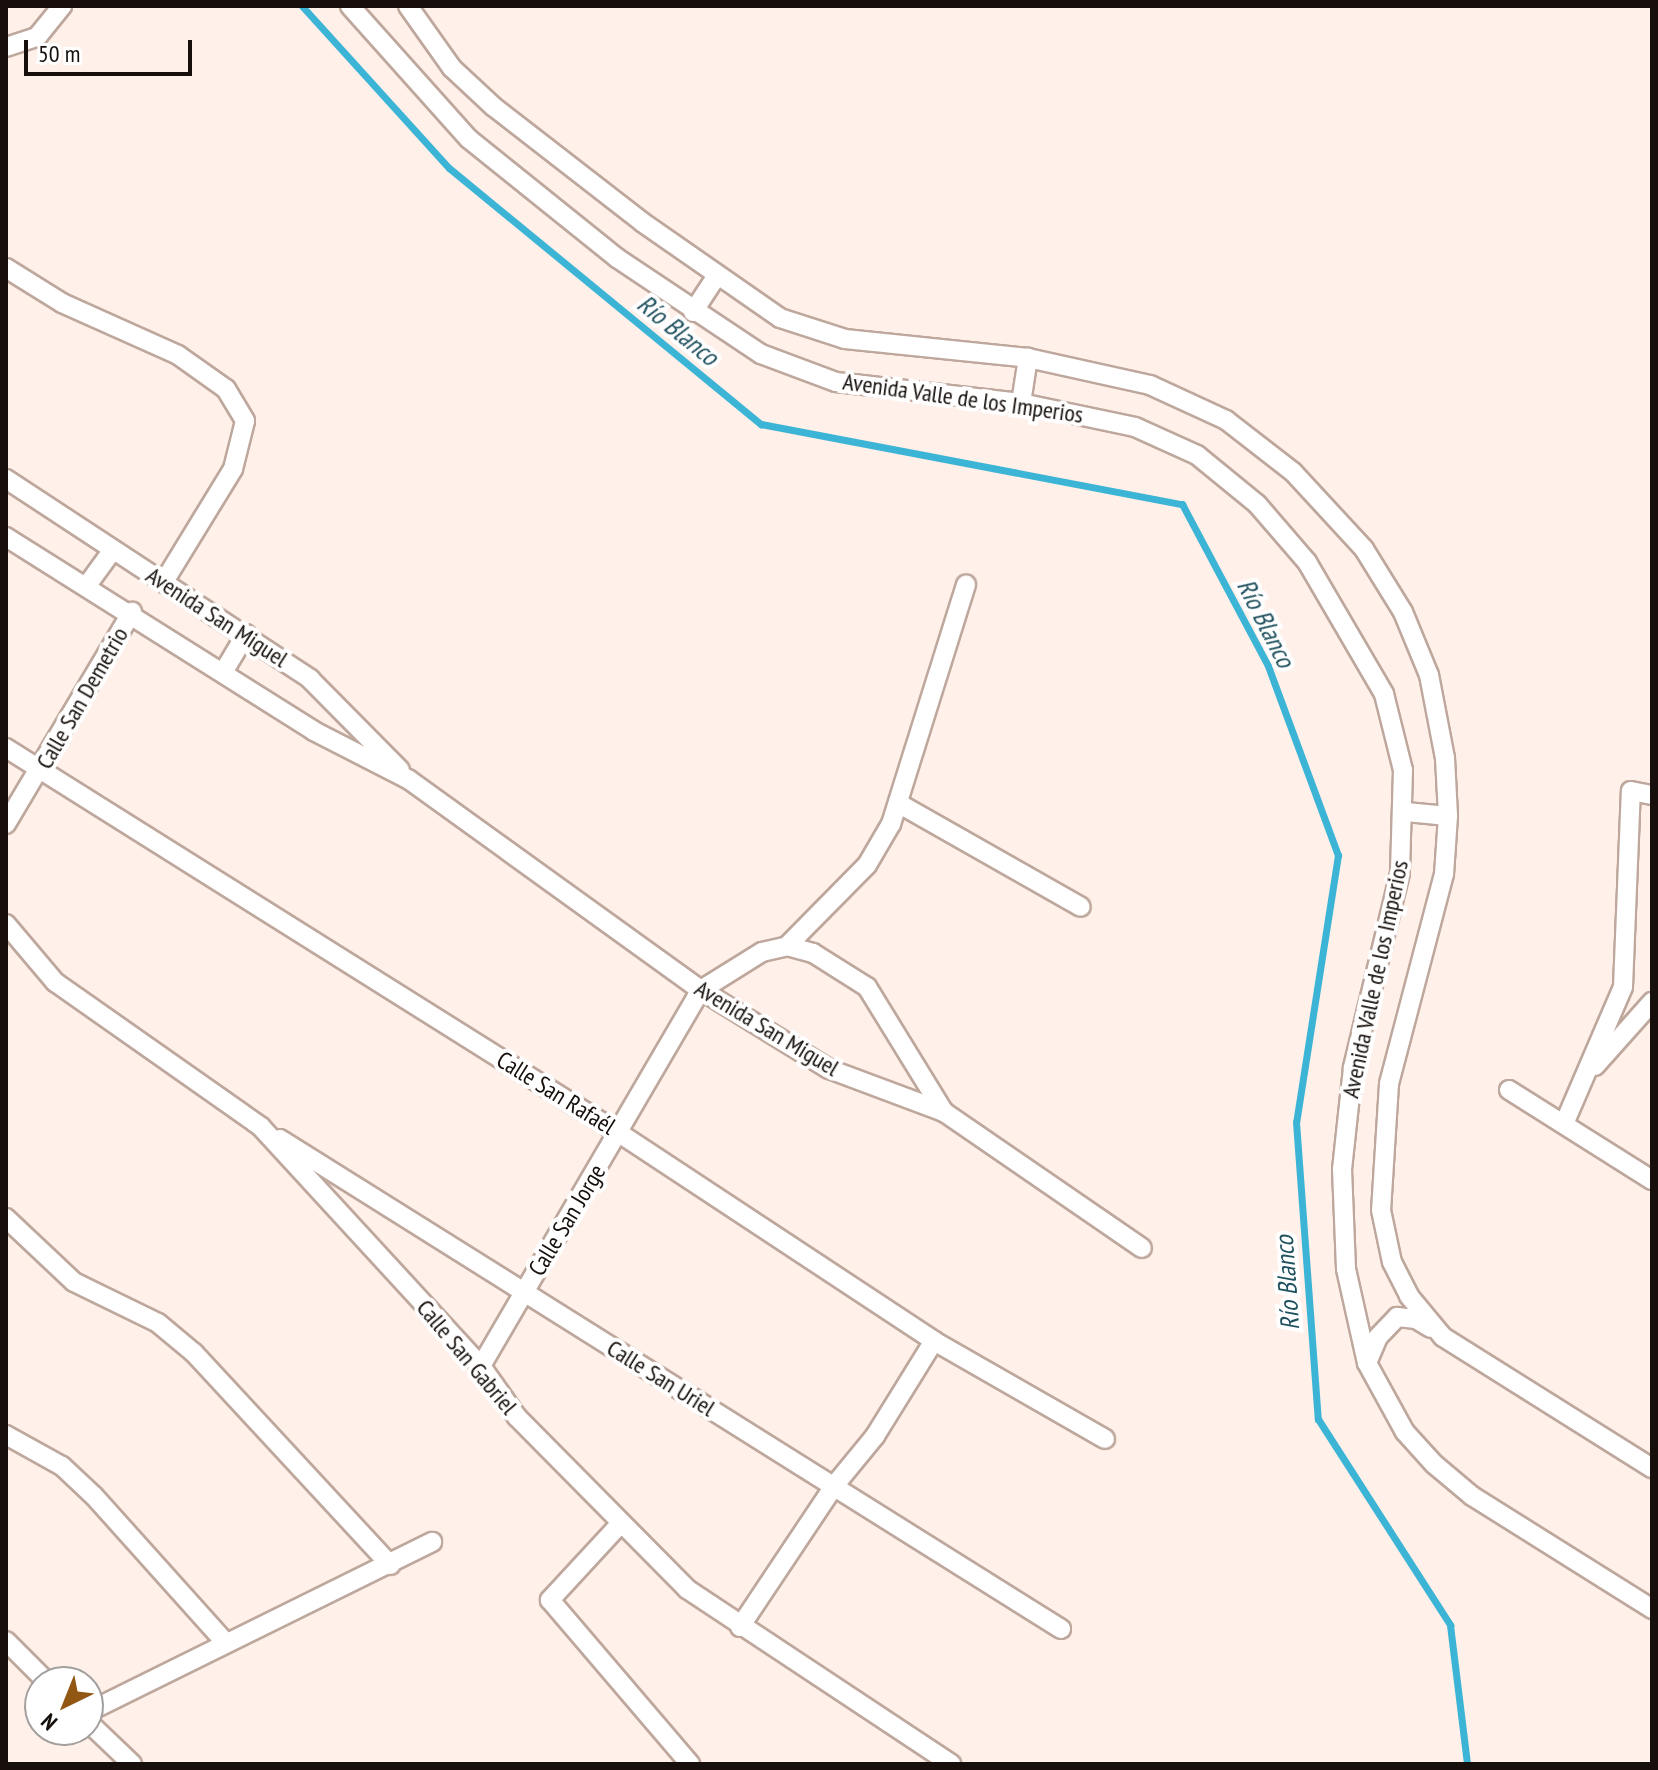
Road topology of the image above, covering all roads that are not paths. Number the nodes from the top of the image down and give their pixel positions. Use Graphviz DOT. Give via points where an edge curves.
graph roads {
  1 [pos="62,6"];
  2 [pos="350,6"];
  3 [pos="408,6"];
  4 [pos="6,47"];
  5 [pos="6,268"];
  6 [pos="716,277"];
  7 [pos="693,312"];
  8 [pos="1028,358"];
  9 [pos="1021,403"];
  10 [pos="6,479"];
  11 [pos="6,537"];
  12 [pos="111,552"];
  13 [pos="165,580"];
  14 [pos="88,584"];
  15 [pos="966,584"];
  16 [pos="132,612"];
  17 [pos="246,634"];
  18 [pos="224,671"];
  19 [pos="6,748"];
  20 [pos="40,769"];
  21 [pos="408,779"];
  22 [pos="1652,795"];
  23 [pos="898,803"];
  24 [pos="1406,812"];
  25 [pos="1448,816"];
  26 [pos="6,824"];
  27 [pos="1081,907"];
  28 [pos="6,924"];
  29 [pos="787,946"];
  30 [pos="701,990"];
  31 [pos="1652,1002"];
  32 [pos="1583,1080"];
  33 [pos="1509,1090"];
  34 [pos="944,1112"];
  35 [pos="1564,1124"];
  36 [pos="261,1127"];
  37 [pos="619,1133"];
  38 [pos="1652,1180"];
  39 [pos="6,1218"];
  40 [pos="1142,1248"];
  41 [pos="524,1292"];
  42 [pos="1443,1337"];
  43 [pos="934,1341"];
  44 [pos="1367,1363"];
  45 [pos="481,1366"];
  46 [pos="6,1435"];
  47 [pos="1105,1439"];
  48 [pos="1652,1468"];
  49 [pos="834,1486"];
  50 [pos="621,1523"];
  51 [pos="432,1542"];
  52 [pos="390,1565"];
  53 [pos="1652,1609"];
  54 [pos="740,1627"];
  55 [pos="1061,1629"];
  56 [pos="6,1641"];
  57 [pos="226,1643"];
  58 [pos="31,1666"];
  59 [pos="104,1704"];
  60 [pos="104,1737"];
  61 [pos="132,1764"];
  62 [pos="690,1764"];
  63 [pos="951,1764"];
  1 -- 4 [label="street" via="37,37"];
  2 -- 7 [label="street, Avenida Valle de los Imperios" via="469,139"];
  3 -- 6 [label="street, Avenida Valle de los Imperios" via="452,68 494,107"];
  5 -- 13 [label="street" via="62,303 178,355 226,389 245,421 233,469"];
  6 -- 7 [label="street"];
  6 -- 8 [label="street, Avenida Valle de los Imperios" via="780,318 845,339"];
  7 -- 9 [label="street, Avenida Valle de los Imperios" via="761,354 836,382"];
  8 -- 9 [label="street"];
  8 -- 25 [label="street, Avenida Valle de los Imperios" via="1150,385 1226,420 1293,472 1354,538 1403,612 1429,675 1445,758"];
  9 -- 24 [label="street, Avenida Valle de los Imperios" via="1135,427 1197,455 1257,504 1307,562 1384,694 1403,770"];
  10 -- 12 [label="street, Avenida San Miguel"];
  11 -- 14 [label="street, Avenida San Miguel"];
  12 -- 13 [label="street, Avenida San Miguel"];
  12 -- 14 [label="street"];
  13 -- 17 [label="street, Avenida San Miguel"];
  14 -- 16 [label="street, Avenida San Miguel"];
  15 -- 23 [label="street"];
  16 -- 18 [label="street, Avenida San Miguel"];
  16 -- 20 [label="street, Calle San Demetrio"];
  17 -- 18 [label="street"];
  17 -- 21 [label="street, Avenida San Miguel" via="310,679 364,728"];
  18 -- 21 [label="street, Avenida San Miguel" via="314,731"];
  19 -- 20 [label="street, Calle San Rafaél"];
  20 -- 26 [label="street, Calle San Demetrio"];
  20 -- 37 [label="street, Calle San Rafaél"];
  21 -- 30 [label="street, Avenida San Miguel"];
  22 -- 32 [label="street" via="1631,791 1623,987"];
  23 -- 27 [label="street"];
  23 -- 29 [label="street" via="867,865"];
  24 -- 25 [label="street"];
  24 -- 44 [label="street, Avenida Valle de los Imperios" via="1400,873 1353,1068 1342,1169 1346,1269"];
  25 -- 42 [label="street, Avenida Valle de los Imperios" via="1444,874 1389,1084 1381,1210 1392,1262 1409,1296"];
  28 -- 36 [label="street, Calle San Gabriel" via="55,982"];
  29 -- 30 [label="street" via="762,952"];
  29 -- 34 [label="street" via="840,967 867,987"];
  30 -- 34 [label="street, Avenida San Miguel" via="829,1069"];
  30 -- 37 [label="street, Calle San Jorge"];
  31 -- 32 [label="street"];
  32 -- 35 [label="street"];
  33 -- 35 [label="street"];
  34 -- 40 [label="street, Avenida San Miguel"];
  35 -- 38 [label="street"];
  36 -- 41 [label="street, Calle San Uriel"];
  36 -- 45 [label="street, Calle San Gabriel"];
  37 -- 41 [label="street, Calle San Jorge"];
  37 -- 43 [label="street, Calle San Rafaél"];
  39 -- 52 [label="street" via="74,1282 158,1323 194,1353"];
  41 -- 45 [label="street, Calle San Jorge"];
  41 -- 49 [label="street, Calle San Uriel"];
  42 -- 44 [label="street" via="1416,1319 1397,1317 1378,1337"];
  42 -- 48 [label="street, Avenida Valle de los Imperios"];
  43 -- 47 [label="street, Calle San Rafaél"];
  43 -- 49 [label="street" via="875,1436"];
  44 -- 53 [label="street, Avenida Valle de los Imperios" via="1405,1432 1434,1464 1472,1496"];
  45 -- 50 [label="street, Calle San Gabriel" via="517,1417"];
  46 -- 57 [label="street" via="62,1466 94,1496"];
  49 -- 54 [label="street"];
  49 -- 55 [label="street, Calle San Uriel"];
  50 -- 54 [label="street, Calle San Gabriel" via="687,1589"];
  50 -- 62 [label="street" via="550,1600"];
  51 -- 52 [label="street"];
  52 -- 57 [label="street"];
  54 -- 63 [label="street, Calle San Gabriel"];
  56 -- 58 [label="street"];
  57 -- 59 [label="street"];
  60 -- 61 [label="street"];
}
